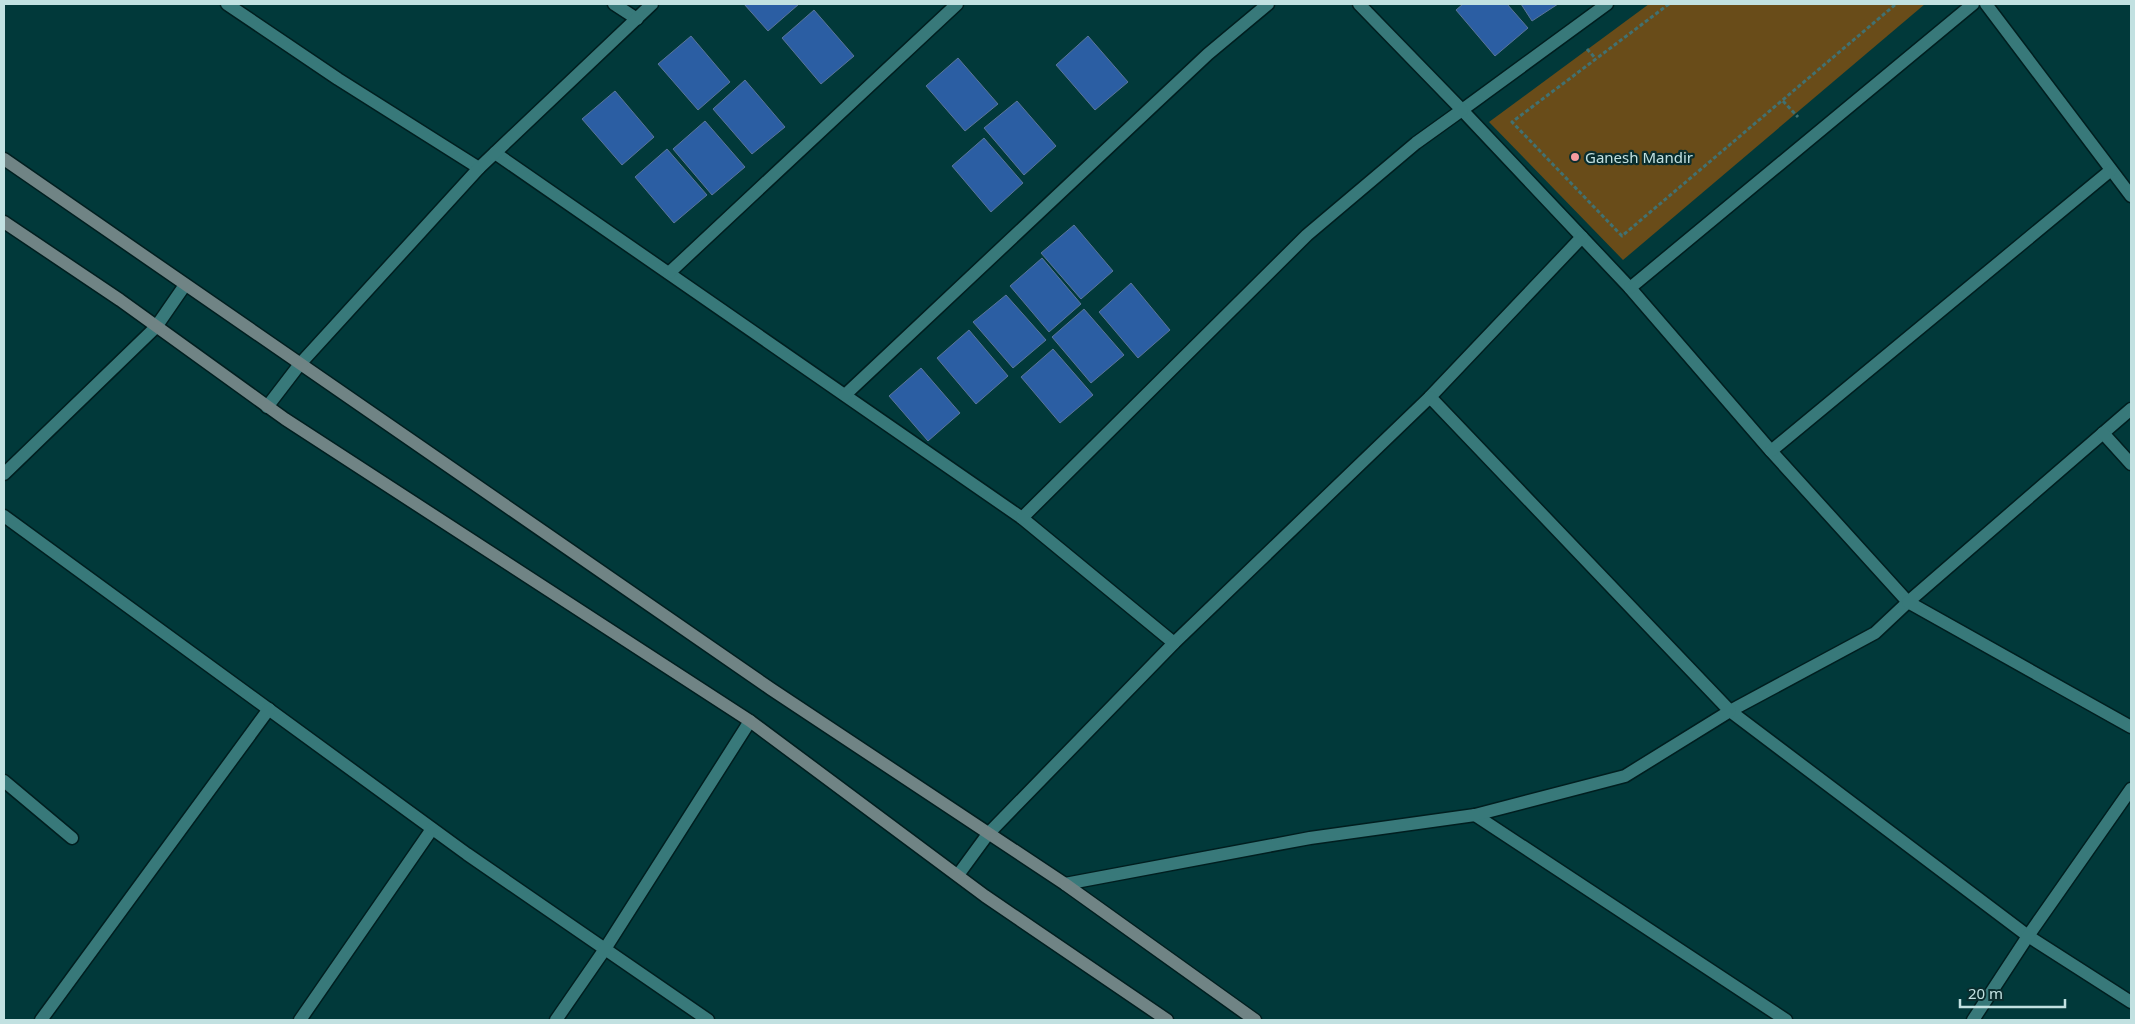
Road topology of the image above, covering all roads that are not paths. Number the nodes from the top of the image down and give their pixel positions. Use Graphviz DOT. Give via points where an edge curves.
graph roads {
  1 [pos="228,4"];
  2 [pos="614,4"];
  3 [pos="652,4"];
  4 [pos="957,4"];
  5 [pos="1268,4"];
  6 [pos="1359,4"];
  7 [pos="1607,4"];
  8 [pos="1973,4"];
  9 [pos="1986,4"];
  10 [pos="637,19"];
  11 [pos="1462,110"];
  12 [pos="495,153"];
  13 [pos="4,159"];
  14 [pos="479,168"];
  15 [pos="2111,170"];
  16 [pos="2131,196"];
  17 [pos="4,222"];
  18 [pos="1582,237"];
  19 [pos="669,274"];
  20 [pos="185,286"];
  21 [pos="1630,288"];
  22 [pos="156,327"];
  23 [pos="300,364"];
  24 [pos="845,395"];
  25 [pos="1430,397"];
  26 [pos="268,407"];
  27 [pos="2131,409"];
  28 [pos="2103,433"];
  29 [pos="1771,451"];
  30 [pos="2131,464"];
  31 [pos="4,474"];
  32 [pos="4,516"];
  33 [pos="1022,518"];
  34 [pos="1908,602"];
  35 [pos="1174,643"];
  36 [pos="269,709"];
  37 [pos="1730,711"];
  38 [pos="750,721"];
  39 [pos="2131,727"];
  40 [pos="4,781"];
  41 [pos="2131,789"];
  42 [pos="1475,815"];
  43 [pos="432,829"];
  44 [pos="988,834"];
  45 [pos="72,838"];
  46 [pos="958,875"];
  47 [pos="1066,884"];
  48 [pos="2028,936"];
  49 [pos="605,949"];
  50 [pos="2131,1002"];
  51 [pos="41,1020"];
  52 [pos="300,1020"];
  53 [pos="556,1020"];
  54 [pos="708,1020"];
  55 [pos="1167,1020"];
  56 [pos="1255,1020"];
  57 [pos="1786,1020"];
  58 [pos="1973,1020"];
  1 -- 14 [label="street" via="338,79"];
  2 -- 10 [label="street"];
  3 -- 10 [label="street"];
  4 -- 19 [label="street"];
  5 -- 24 [label="street" via="1208,54"];
  6 -- 11 [label="street"];
  7 -- 11 [label="street"];
  8 -- 21 [label="street"];
  9 -- 15 [label="street"];
  10 -- 12 [label="street"];
  11 -- 18 [label="street"];
  11 -- 33 [label="street" via="1416,143 1307,235"];
  12 -- 14 [label="street"];
  12 -- 19 [label="street"];
  13 -- 20 [label="main road"];
  14 -- 23 [label="street"];
  15 -- 16 [label="street"];
  15 -- 29 [label="street"];
  17 -- 22 [label="main road"];
  18 -- 21 [label="street"];
  18 -- 25 [label="street"];
  19 -- 24 [label="street"];
  20 -- 22 [label="street"];
  20 -- 23 [label="main road"];
  21 -- 29 [label="street"];
  22 -- 26 [label="main road"];
  22 -- 31 [label="street"];
  23 -- 26 [label="street"];
  23 -- 44 [label="main road" via="771,689"];
  24 -- 33 [label="street"];
  25 -- 35 [label="street"];
  25 -- 37 [label="street"];
  26 -- 38 [label="main road"];
  27 -- 28 [label="street"];
  28 -- 30 [label="street"];
  28 -- 34 [label="street"];
  29 -- 34 [label="street"];
  32 -- 36 [label="street"];
  33 -- 35 [label="street"];
  34 -- 37 [label="street" via="1875,633"];
  34 -- 39 [label="street"];
  35 -- 44 [label="street"];
  36 -- 43 [label="street"];
  36 -- 51 [label="street"];
  37 -- 42 [label="street" via="1625,776"];
  37 -- 48 [label="street"];
  38 -- 46 [label="main road"];
  38 -- 49 [label="street"];
  40 -- 45 [label="street"];
  41 -- 48 [label="street"];
  42 -- 47 [label="street" via="1310,838"];
  42 -- 57 [label="street"];
  43 -- 49 [label="street"];
  43 -- 52 [label="street"];
  44 -- 46 [label="street"];
  44 -- 47 [label="main road"];
  46 -- 55 [label="main road"];
  47 -- 56 [label="main road"];
  48 -- 50 [label="street"];
  48 -- 58 [label="street"];
  49 -- 53 [label="street"];
  49 -- 54 [label="street"];
}
